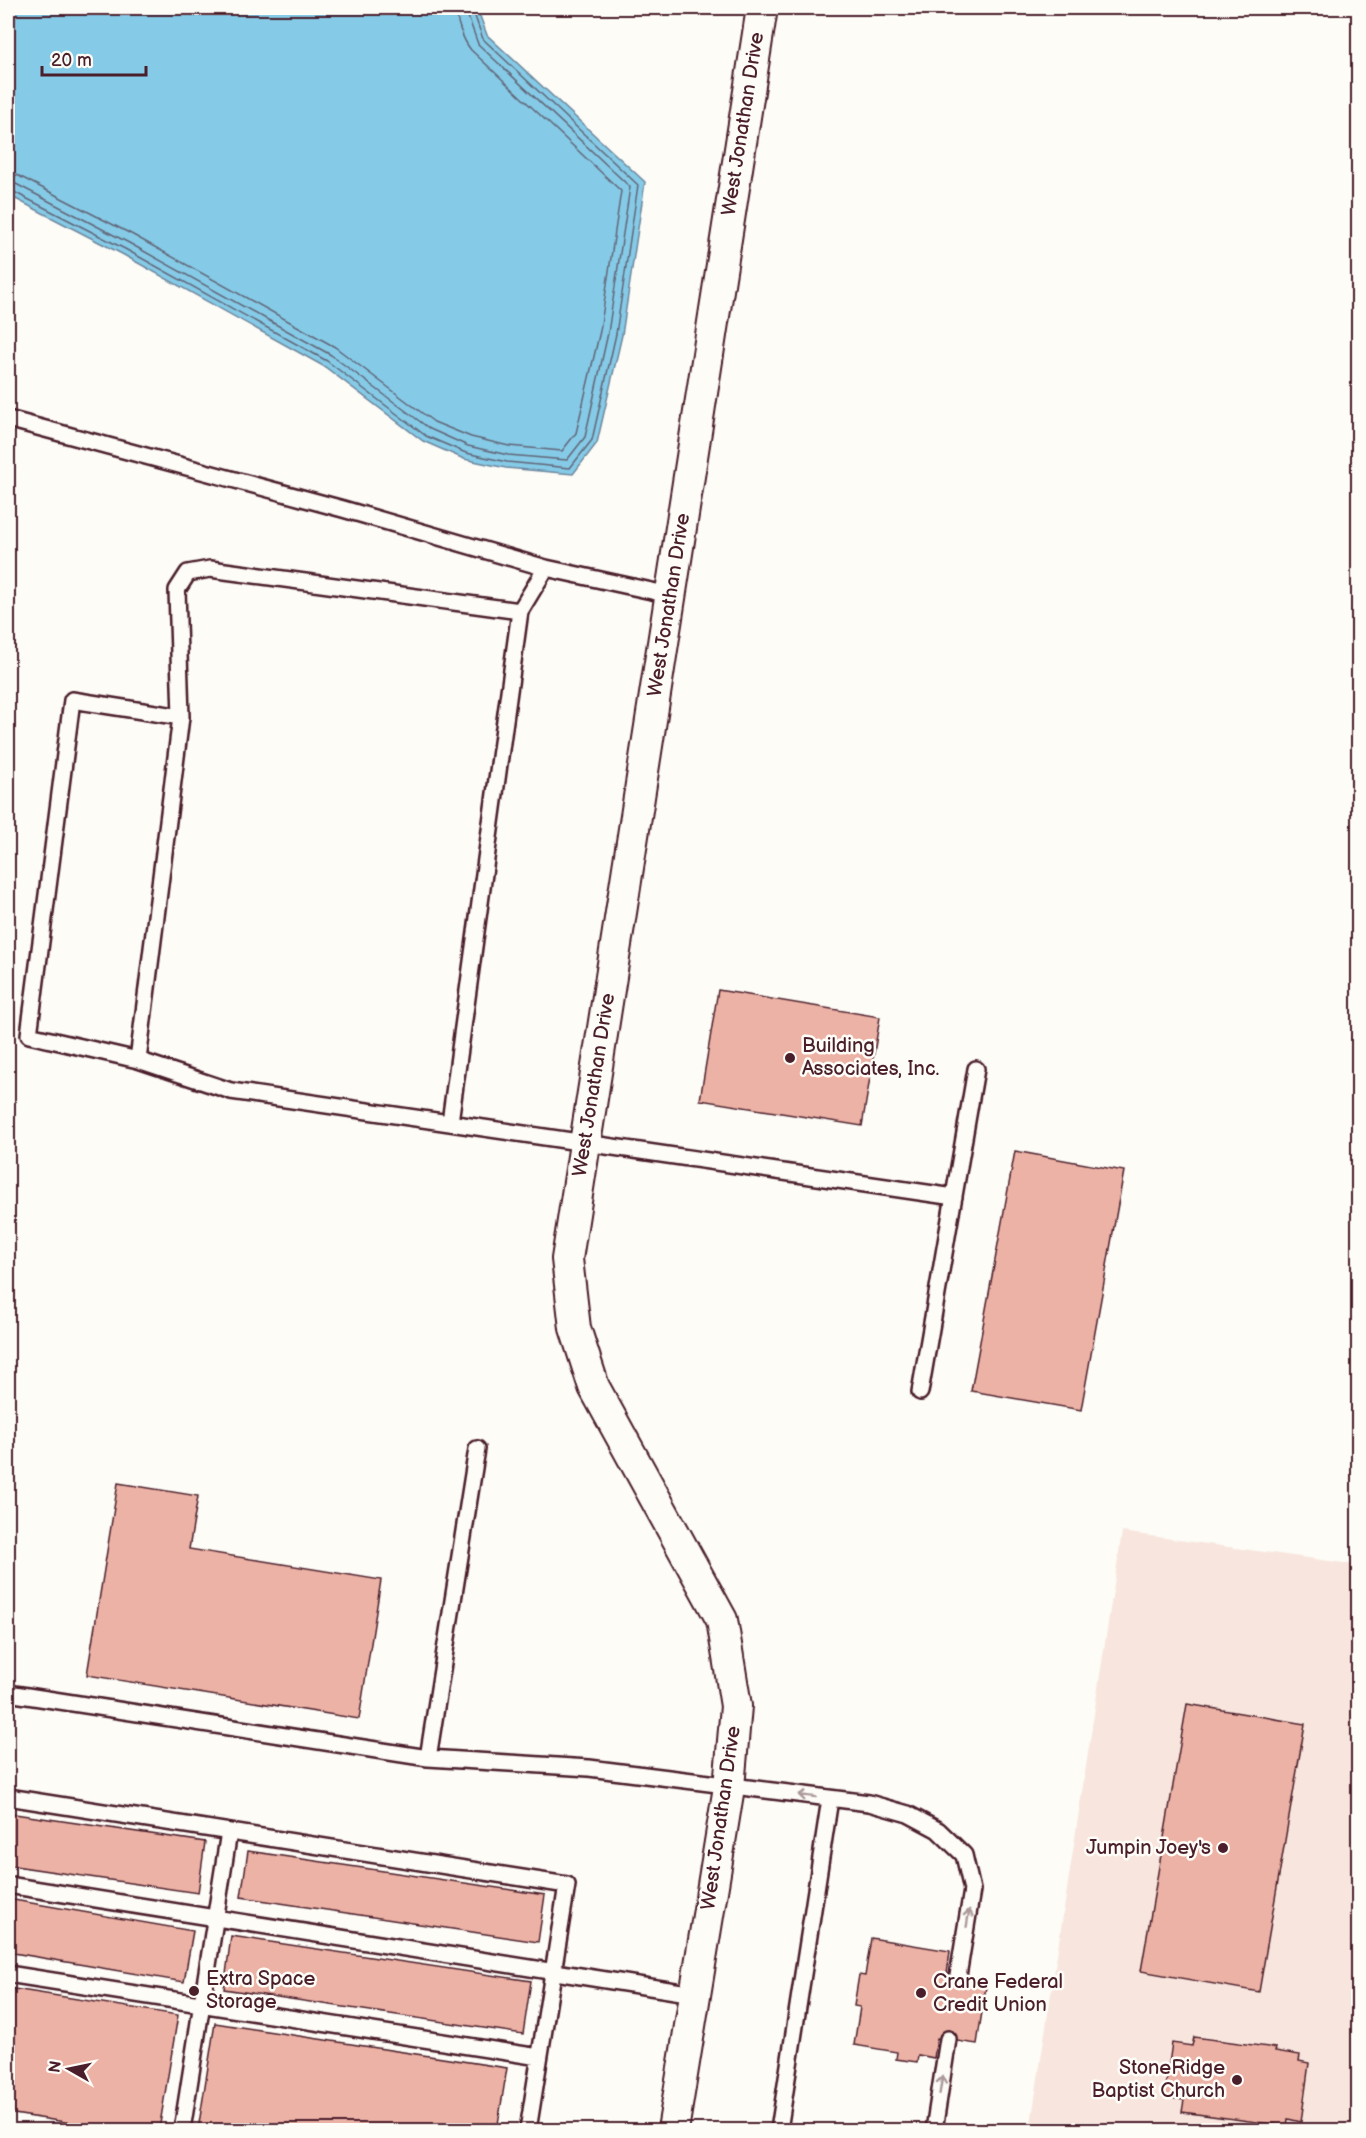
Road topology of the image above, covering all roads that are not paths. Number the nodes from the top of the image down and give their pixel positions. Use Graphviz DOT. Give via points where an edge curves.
graph roads {
  1 [pos="762,8"];
  2 [pos="8,418"];
  3 [pos="546,568"];
  4 [pos="670,595"];
  5 [pos="520,611"];
  6 [pos="181,717"];
  7 [pos="138,1060"];
  8 [pos="976,1069"];
  9 [pos="450,1122"];
  10 [pos="585,1142"];
  11 [pos="954,1197"];
  12 [pos="920,1392"];
  13 [pos="477,1449"];
  14 [pos="8,1693"];
  15 [pos="428,1758"];
  16 [pos="729,1787"];
  17 [pos="8,1797"];
  18 [pos="830,1799"];
  19 [pos="229,1832"];
  20 [pos="8,1886"];
  21 [pos="216,1918"];
  22 [pos="553,1970"];
  23 [pos="8,1974"];
  24 [pos="958,1976"];
  25 [pos="694,1994"];
  26 [pos="202,2004"];
  27 [pos="948,2039"];
  28 [pos="539,2057"];
  29 [pos="182,2130"];
  30 [pos="528,2130"];
  31 [pos="673,2130"];
  32 [pos="779,2130"];
  33 [pos="934,2130"];
  1 -- 4 [label="street, West Jonathan Drive"];
  2 -- 3 [label="lane"];
  3 -- 4 [label="lane"];
  3 -- 5 [label="lane"];
  4 -- 10 [label="street, West Jonathan Drive"];
  5 -- 6 [label="lane" via="210,569 188,573 177,590"];
  5 -- 9 [label="lane"];
  6 -- 7 [label="lane"];
  6 -- 7 [label="lane" via="72,700 29,1035"];
  7 -- 9 [label="lane" via="231,1091"];
  8 -- 11 [label="lane"];
  9 -- 10 [label="lane"];
  10 -- 11 [label="lane"];
  10 -- 16 [label="street, West Jonathan Drive" via="567,1259 575,1328 594,1388 722,1620 736,1706"];
  11 -- 12 [label="lane"];
  13 -- 15 [label="lane"];
  14 -- 15 [label="lane"];
  15 -- 16 [label="lane" via="589,1768"];
  18 -- 16 [label="lane, one-way"];
  16 -- 25 [label="street, West Jonathan Drive"];
  17 -- 19 [label="lane"];
  24 -- 18 [label="lane, one-way" via="972,1890 964,1855 938,1830 908,1814 869,1803"];
  18 -- 32 [label="lane"];
  19 -- 21 [label="lane"];
  19 -- 22 [label="lane" via="567,1885"];
  20 -- 21 [label="lane"];
  21 -- 22 [label="lane"];
  21 -- 26 [label="lane"];
  22 -- 25 [label="lane"];
  22 -- 28 [label="lane"];
  23 -- 26 [label="lane"];
  25 -- 31 [label="street, West Jonathan Drive"];
  26 -- 28 [label="lane"];
  26 -- 29 [label="lane"];
  33 -- 27 [label="lane, one-way"];
  28 -- 30 [label="lane"];
}
